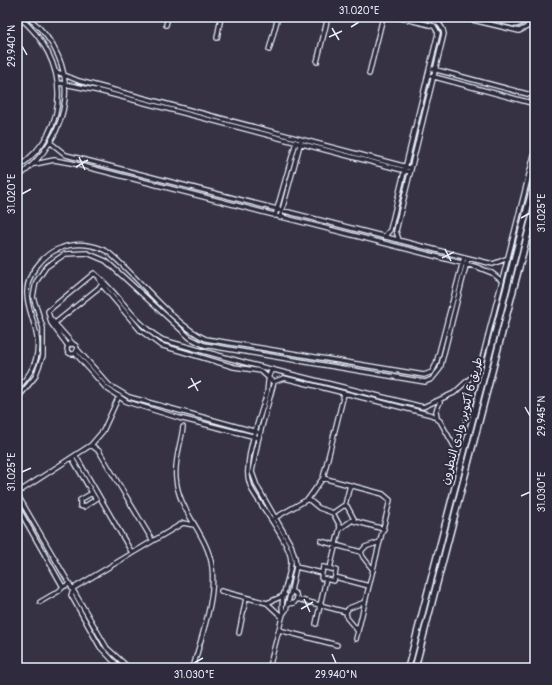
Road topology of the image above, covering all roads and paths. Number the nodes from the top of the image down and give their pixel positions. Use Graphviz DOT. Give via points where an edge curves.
graph roads {
  1 [pos="19,17"];
  2 [pos="28,17"];
  3 [pos="168,17"];
  4 [pos="221,17"];
  5 [pos="278,17"];
  6 [pos="328,17"];
  7 [pos="383,17"];
  8 [pos="397,17"];
  9 [pos="421,17"];
  10 [pos="441,17"];
  11 [pos="460,17"];
  12 [pos="482,17"];
  13 [pos="524,17"];
  14 [pos="530,17"];
  15 [pos="520,24"];
  16 [pos="166,25"];
  17 [pos="522,31"];
  18 [pos="217,38"];
  19 [pos="269,50"];
  20 [pos="317,62"];
  21 [pos="430,68"];
  22 [pos="435,70"];
  23 [pos="57,72"];
  24 [pos="64,74"];
  25 [pos="369,74"];
  26 [pos="428,75"];
  27 [pos="433,77"];
  28 [pos="473,80"];
  29 [pos="59,83"];
  30 [pos="65,84"];
  31 [pos="472,87"];
  32 [pos="525,94"];
  33 [pos="535,96"];
  34 [pos="524,100"];
  35 [pos="535,104"];
  36 [pos="55,118"];
  37 [pos="61,120"];
  38 [pos="296,140"];
  39 [pos="301,142"];
  40 [pos="51,143"];
  41 [pos="535,151"];
  42 [pos="63,154"];
  43 [pos="61,161"];
  44 [pos="35,164"];
  45 [pos="17,168"];
  46 [pos="406,169"];
  47 [pos="411,170"];
  48 [pos="17,178"];
  49 [pos="535,179"];
  50 [pos="535,206"];
  51 [pos="277,209"];
  52 [pos="282,210"];
  53 [pos="275,216"];
  54 [pos="280,218"];
  55 [pos="515,231"];
  56 [pos="521,233"];
  57 [pos="528,235"];
  58 [pos="384,237"];
  59 [pos="399,240"];
  60 [pos="466,258"];
  61 [pos="508,258"];
  62 [pos="478,261"];
  63 [pos="464,264"];
  64 [pos="477,267"];
  65 [pos="99,278"];
  66 [pos="502,281"];
  67 [pos="102,285"];
  68 [pos="120,300"];
  69 [pos="116,303"];
  70 [pos="50,318"];
  71 [pos="56,323"];
  72 [pos="73,344"];
  73 [pos="68,346"];
  74 [pos="262,348"];
  75 [pos="78,349"];
  76 [pos="75,353"];
  77 [pos="261,355"];
  78 [pos="250,366"];
  79 [pos="272,370"];
  80 [pos="479,370"];
  81 [pos="269,380"];
  82 [pos="311,380"];
  83 [pos="274,382"];
  84 [pos="310,385"];
  85 [pos="17,389"];
  86 [pos="269,390"];
  87 [pos="120,393"];
  88 [pos="344,394"];
  89 [pos="382,397"];
  90 [pos="118,398"];
  91 [pos="17,399"];
  92 [pos="389,399"];
  93 [pos="440,401"];
  94 [pos="381,403"];
  95 [pos="407,404"];
  96 [pos="388,405"];
  97 [pos="417,406"];
  98 [pos="405,409"];
  99 [pos="416,411"];
  100 [pos="190,415"];
  101 [pos="437,418"];
  102 [pos="189,421"];
  103 [pos="183,427"];
  104 [pos="258,432"];
  105 [pos="257,437"];
  106 [pos="91,445"];
  107 [pos="74,457"];
  108 [pos="323,478"];
  109 [pos="350,485"];
  110 [pos="92,493"];
  111 [pos="17,494"];
  112 [pos="308,499"];
  113 [pos="345,505"];
  114 [pos="17,506"];
  115 [pos="187,512"];
  116 [pos="333,513"];
  117 [pos="275,518"];
  118 [pos="270,520"];
  119 [pos="354,520"];
  120 [pos="183,523"];
  121 [pos="195,526"];
  122 [pos="340,527"];
  123 [pos="384,528"];
  124 [pos="151,538"];
  125 [pos="321,541"];
  126 [pos="380,542"];
  127 [pos="336,545"];
  128 [pos="361,552"];
  129 [pos="132,553"];
  130 [pos="296,567"];
  131 [pos="330,568"];
  132 [pos="373,570"];
  133 [pos="322,573"];
  134 [pos="335,577"];
  135 [pos="326,579"];
  136 [pos="69,584"];
  137 [pos="369,586"];
  138 [pos="63,587"];
  139 [pos="72,590"];
  140 [pos="221,591"];
  141 [pos="291,591"];
  142 [pos="285,595"];
  143 [pos="246,598"];
  144 [pos="297,598"];
  145 [pos="40,602"];
  146 [pos="366,602"];
  147 [pos="267,603"];
  148 [pos="288,604"];
  149 [pos="320,605"];
  150 [pos="346,612"];
  151 [pos="282,615"];
  152 [pos="316,624"];
  153 [pos="279,630"];
  154 [pos="358,630"];
  155 [pos="239,633"];
  156 [pos="356,638"];
  157 [pos="337,645"];
  158 [pos="120,668"];
  159 [pos="129,668"];
  160 [pos="193,668"];
  161 [pos="269,668"];
  162 [pos="408,668"];
  163 [pos="415,668"];
  1 -- 23 [label="street" via="39,36"];
  2 -- 24 [label="street" via="51,44"];
  3 -- 16 [label="street"];
  4 -- 18 [label="street"];
  5 -- 19 [label="street"];
  6 -- 20 [label="street"];
  7 -- 25 [label="street"];
  8 -- 21 [label="street" via="434,26 437,29 438,35"];
  9 -- 22 [label="street" via="438,22 443,29"];
  10 -- 11 [label="street"];
  11 -- 17 [label="street"];
  12 -- 15 [label="street" via="514,25"];
  13 -- 15 [label="street"];
  14 -- 17 [label="street" via="528,27"];
  15 -- 17 [label="street"];
  21 -- 22 [label="street"];
  21 -- 26 [label="street"];
  22 -- 27 [label="street"];
  22 -- 28 [label="street"];
  23 -- 24 [label="street"];
  23 -- 29 [label="street"];
  24 -- 30 [label="street"];
  24 -- 38 [label="street" via="79,81"];
  26 -- 27 [label="street"];
  26 -- 46 [label="street"];
  27 -- 31 [label="street"];
  27 -- 47 [label="street"];
  28 -- 31 [label="street"];
  28 -- 32 [label="street"];
  29 -- 30 [label="street"];
  29 -- 36 [label="street"];
  30 -- 37 [label="street"];
  30 -- 38 [label="street"];
  31 -- 34 [label="street"];
  32 -- 33 [label="street"];
  32 -- 34 [label="street"];
  34 -- 35 [label="street"];
  36 -- 37 [label="street"];
  36 -- 45 [label="street" via="38,149"];
  37 -- 40 [label="street"];
  38 -- 39 [label="street"];
  38 -- 51 [label="street"];
  39 -- 46 [label="street"];
  39 -- 52 [label="street"];
  40 -- 42 [label="street"];
  40 -- 44 [label="street"];
  41 -- 55 [label="street"];
  42 -- 43 [label="street"];
  42 -- 51 [label="street"];
  43 -- 44 [label="street" via="47,160"];
  43 -- 53 [label="street"];
  44 -- 48 [label="street"];
  46 -- 47 [label="street"];
  46 -- 58 [label="street" via="390,230"];
  47 -- 59 [label="street" via="396,231"];
  49 -- 56 [label="street, طريق 6 أكتوبر, وادى النطرون"];
  50 -- 57 [label="street, طريق 6 أكتوبر, وادى النطرون"];
  51 -- 52 [label="street"];
  51 -- 53 [label="street"];
  52 -- 54 [label="street"];
  52 -- 58 [label="street"];
  53 -- 54 [label="street"];
  54 -- 63 [label="street"];
  55 -- 56 [label="street"];
  55 -- 61 [label="street"];
  56 -- 57 [label="street"];
  56 -- 162 [label="street, طريق 6 أكتوبر, وادى النطرون"];
  57 -- 163 [label="street, طريق 6 أكتوبر, وادى النطرون"];
  58 -- 59 [label="street"];
  59 -- 60 [label="street"];
  60 -- 62 [label="street"];
  60 -- 63 [label="street"];
  61 -- 62 [label="street" via="493,264"];
  61 -- 66 [label="street"];
  62 -- 64 [label="street"];
  63 -- 64 [label="street"];
  63 -- 74 [label="street" via="436,364 430,373 420,375"];
  63 -- 77 [label="street" via="440,369 436,377 429,381"];
  64 -- 66 [label="street" via="492,273"];
  65 -- 67 [label="street"];
  65 -- 68 [label="street" via="106,282"];
  65 -- 70 [label="street" via="95,273 92,274 49,309"];
  66 -- 80 [label="street"];
  67 -- 69 [label="street"];
  67 -- 71 [label="street"];
  68 -- 69 [label="street"];
  68 -- 78 [label="street" via="142,326 163,340"];
  69 -- 78 [label="street" via="142,333 160,345 234,367"];
  70 -- 71 [label="street"];
  70 -- 73 [label="street"];
  71 -- 72 [label="street"];
  72 -- 73 [label="street"];
  72 -- 75 [label="street"];
  73 -- 76 [label="street" via="68,351"];
  74 -- 77 [label="street"];
  74 -- 85 [label="street" via="201,337 179,320 108,252 90,245 73,245 50,253 35,268 29,279 26,299 37,333 38,351 33,369"];
  75 -- 76 [label="street"];
  75 -- 87 [label="street"];
  76 -- 90 [label="street"];
  77 -- 91 [label="street" via="204,346 194,341 106,261 92,254 73,252 51,262 36,282 33,297 42,328 43,356 35,377"];
  78 -- 79 [label="street"];
  78 -- 81 [label="street" via="263,372"];
  79 -- 81 [label="street"];
  79 -- 82 [label="street"];
  80 -- 93 [label="street" via="461,388"];
  80 -- 101 [label="street" via="458,453"];
  81 -- 83 [label="street"];
  81 -- 86 [label="street"];
  82 -- 84 [label="street"];
  82 -- 89 [label="street"];
  83 -- 84 [label="street" via="282,378"];
  83 -- 86 [label="street"];
  84 -- 88 [label="street"];
  86 -- 104 [label="street"];
  87 -- 90 [label="street"];
  87 -- 100 [label="street" via="139,402"];
  88 -- 94 [label="street"];
  88 -- 108 [label="street"];
  89 -- 92 [label="street"];
  89 -- 94 [label="street"];
  90 -- 102 [label="street"];
  90 -- 106 [label="street" via="103,432"];
  92 -- 95 [label="street"];
  92 -- 96 [label="street"];
  93 -- 97 [label="street" via="425,407"];
  93 -- 101 [label="street" via="436,411"];
  94 -- 96 [label="street"];
  95 -- 97 [label="street"];
  95 -- 98 [label="street"];
  96 -- 98 [label="street"];
  97 -- 99 [label="street"];
  98 -- 99 [label="street"];
  99 -- 101 [label="street"];
  100 -- 102 [label="street"];
  100 -- 104 [label="street"];
  102 -- 105 [label="street"];
  103 -- 115 [label="street" via="176,460 176,477 179,496"];
  104 -- 105 [label="street"];
  105 -- 117 [label="street" via="253,476"];
  105 -- 118 [label="street" via="249,460 248,481"];
  106 -- 107 [label="street"];
  106 -- 124 [label="street" via="99,451"];
  107 -- 110 [label="street"];
  107 -- 111 [label="street"];
  107 -- 129 [label="street"];
  108 -- 109 [label="street"];
  108 -- 112 [label="street"];
  109 -- 113 [label="street"];
  109 -- 123 [label="street" via="388,497 390,503"];
  110 -- 110 [label="street" via="95,501 84,507 80,506 80,500"];
  111 -- 136 [label="street"];
  112 -- 116 [label="street" via="319,508"];
  112 -- 117 [label="street"];
  113 -- 116 [label="street"];
  113 -- 119 [label="street"];
  114 -- 138 [label="street"];
  115 -- 120 [label="street"];
  115 -- 121 [label="street"];
  116 -- 122 [label="street"];
  117 -- 118 [label="street"];
  117 -- 130 [label="street" via="293,548"];
  118 -- 142 [label="street" via="291,558"];
  119 -- 122 [label="street"];
  119 -- 123 [label="street"];
  120 -- 121 [label="street"];
  120 -- 129 [label="street"];
  121 -- 160 [label="street" via="209,553 213,579 210,602"];
  122 -- 127 [label="street"];
  123 -- 126 [label="street"];
  125 -- 127 [label="street"];
  126 -- 128 [label="street" via="365,547"];
  126 -- 132 [label="street"];
  127 -- 128 [label="street"];
  127 -- 131 [label="street"];
  128 -- 132 [label="street"];
  129 -- 139 [label="street"];
  130 -- 133 [label="street"];
  130 -- 141 [label="street"];
  131 -- 133 [label="street" via="323,567"];
  131 -- 134 [label="street" via="336,570"];
  132 -- 137 [label="street"];
  133 -- 135 [label="street" via="321,578"];
  134 -- 135 [label="street" via="334,580"];
  134 -- 137 [label="street"];
  135 -- 149 [label="street"];
  136 -- 138 [label="street"];
  136 -- 139 [label="street"];
  137 -- 146 [label="street"];
  138 -- 145 [label="street"];
  139 -- 158 [label="street" via="71,595 99,644"];
  139 -- 159 [label="street" via="107,648"];
  140 -- 143 [label="street"];
  141 -- 144 [label="street"];
  141 -- 148 [label="street"];
  142 -- 147 [label="street"];
  142 -- 151 [label="street"];
  143 -- 147 [label="street"];
  143 -- 155 [label="street"];
  144 -- 148 [label="street" via="294,603"];
  144 -- 149 [label="street"];
  146 -- 150 [label="street" via="349,608"];
  146 -- 154 [label="street"];
  147 -- 151 [label="street"];
  148 -- 151 [label="street"];
  149 -- 150 [label="street"];
  149 -- 152 [label="street"];
  150 -- 154 [label="street" via="347,618"];
  151 -- 153 [label="street"];
  153 -- 157 [label="street"];
  153 -- 161 [label="street"];
  154 -- 156 [label="street"];
}
